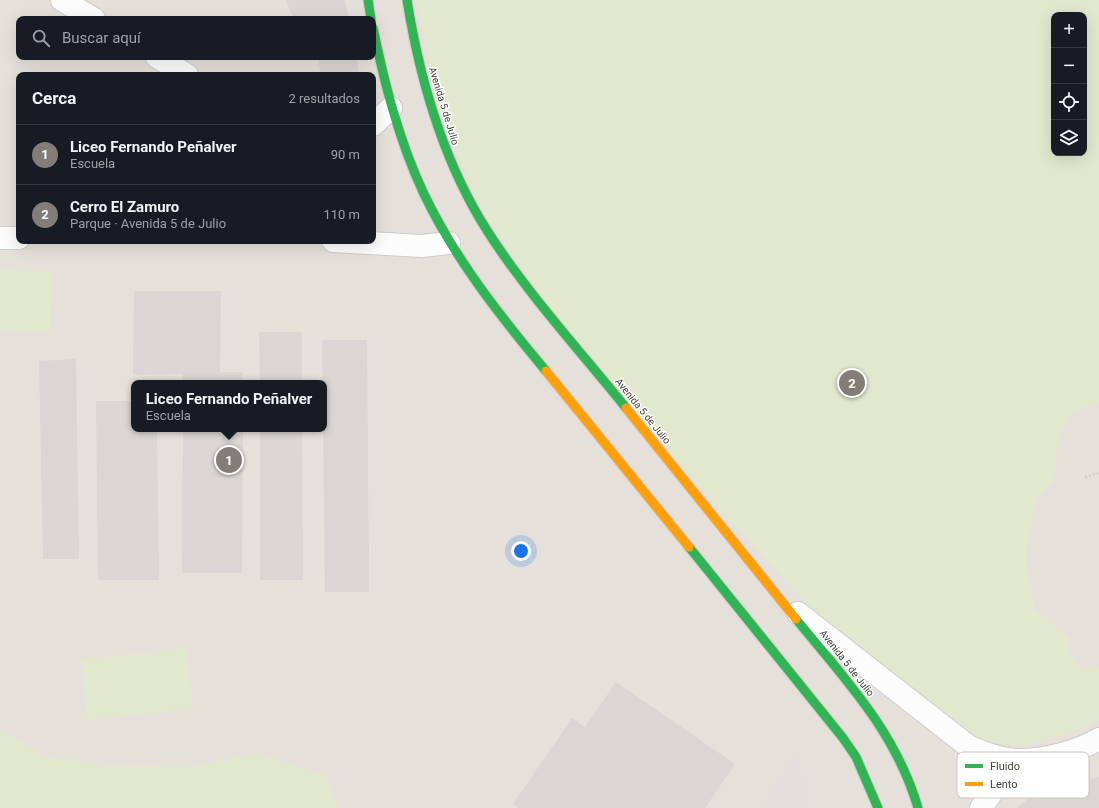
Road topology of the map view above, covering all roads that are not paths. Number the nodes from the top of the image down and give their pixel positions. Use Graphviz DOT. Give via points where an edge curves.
graph roads {
  1 [pos="62,0"];
  2 [pos="368,0"];
  3 [pos="407,0"];
  4 [pos="89,16"];
  5 [pos="371,16"];
  6 [pos="376,41"];
  7 [pos="162,60"];
  8 [pos="182,72"];
  9 [pos="391,108"];
  10 [pos="376,122"];
  11 [pos="0,238"];
  12 [pos="16,238"];
  13 [pos="376,243"];
  14 [pos="450,243"];
  15 [pos="784,603"];
  16 [pos="1099,739"];
  17 [pos="982,752"];
  18 [pos="1067,752"];
  19 [pos="988,798"];
  20 [pos="878,808"];
  21 [pos="918,808"];
  22 [pos="981,808"];
  1 -- 4 [label="street"];
  2 -- 5 [label="street"];
  3 -- 15 [label="street, Avenida 5 de Julio" via="419,61 440,137 483,224 534,294"];
  6 -- 9 [label="street"];
  7 -- 8 [label="street"];
  9 -- 10 [label="street"];
  9 -- 14 [label="street" via="404,151"];
  11 -- 12 [label="street"];
  13 -- 14 [label="street" via="422,246"];
  14 -- 20 [label="street" via="503,318 842,738 856,758"];
  15 -- 17 [label="street" via="968,746"];
  15 -- 21 [label="street, Avenida 5 de Julio" via="889,738"];
  16 -- 18 [label="street" via="1085,747"];
  19 -- 22 [label="street"];
}
